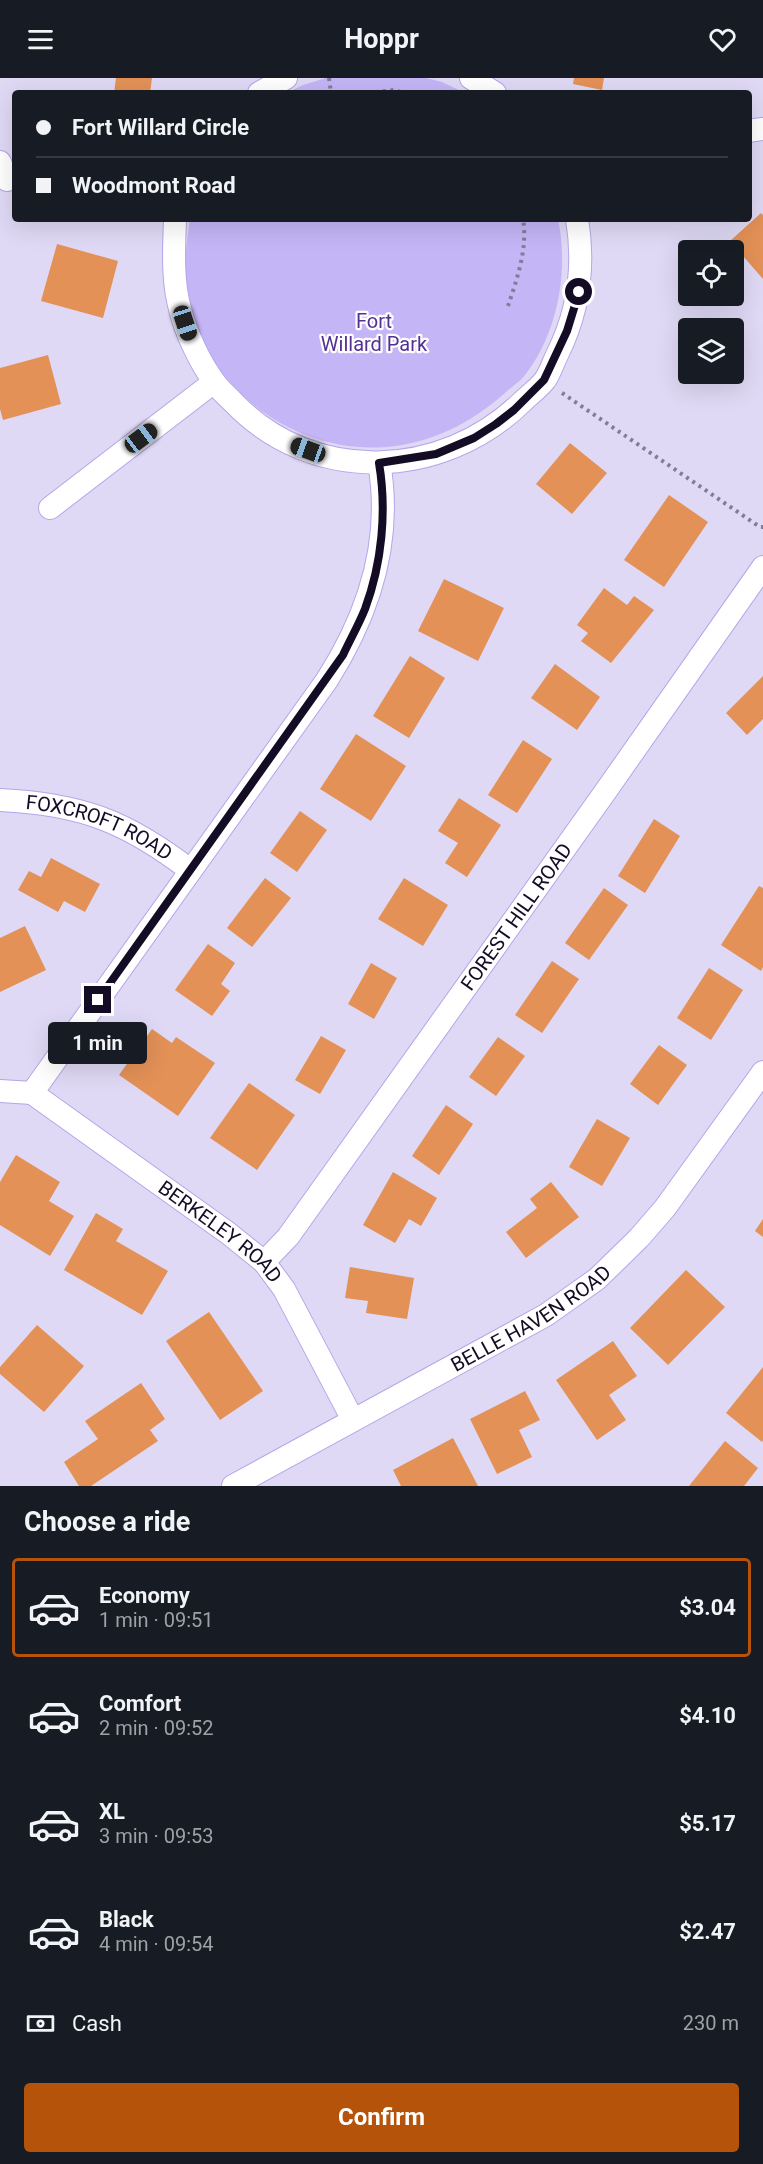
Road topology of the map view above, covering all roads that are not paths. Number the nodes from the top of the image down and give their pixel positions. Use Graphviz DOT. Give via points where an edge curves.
graph roads {
  1 [pos="286,78"];
  2 [pos="471,78"];
  3 [pos="264,90"];
  4 [pos="490,90"];
  5 [pos="175,222"];
  6 [pos="577,222"];
  7 [pos="214,382"];
  8 [pos="379,463"];
  9 [pos="50,508"];
  10 [pos="763,567"];
  11 [pos="0,800"];
  12 [pos="190,870"];
  13 [pos="763,1072"];
  14 [pos="0,1091"];
  15 [pos="32,1093"];
  16 [pos="264,1262"];
  17 [pos="353,1420"];
  18 [pos="233,1486"];
  1 -- 3 [label="street"];
  2 -- 4 [label="street"];
  5 -- 7 [label="street" via="173,273 180,308 190,338"];
  6 -- 8 [label="street" via="581,244 579,292 566,336 544,380 514,410 474,438 436,454"];
  7 -- 8 [label="street" via="248,418 290,444 325,457"];
  7 -- 9 [label="street"];
  8 -- 12 [label="street" via="383,490 381,545 364,610 327,680"];
  10 -- 16 [label="street, FOREST HILL ROAD" via="288,1237"];
  11 -- 12 [label="street, FOXCROFT ROAD" via="59,805 98,816 136,832"];
  12 -- 15 [label="street"];
  13 -- 17 [label="street, BELLE HAVEN ROAD" via="665,1208 597,1279 546,1315"];
  14 -- 15 [label="street"];
  15 -- 16 [label="street, BERKELEY ROAD"];
  16 -- 17 [label="street, BERKELEY ROAD" via="284,1289"];
  17 -- 18 [label="street, BELLE HAVEN ROAD"];
}
